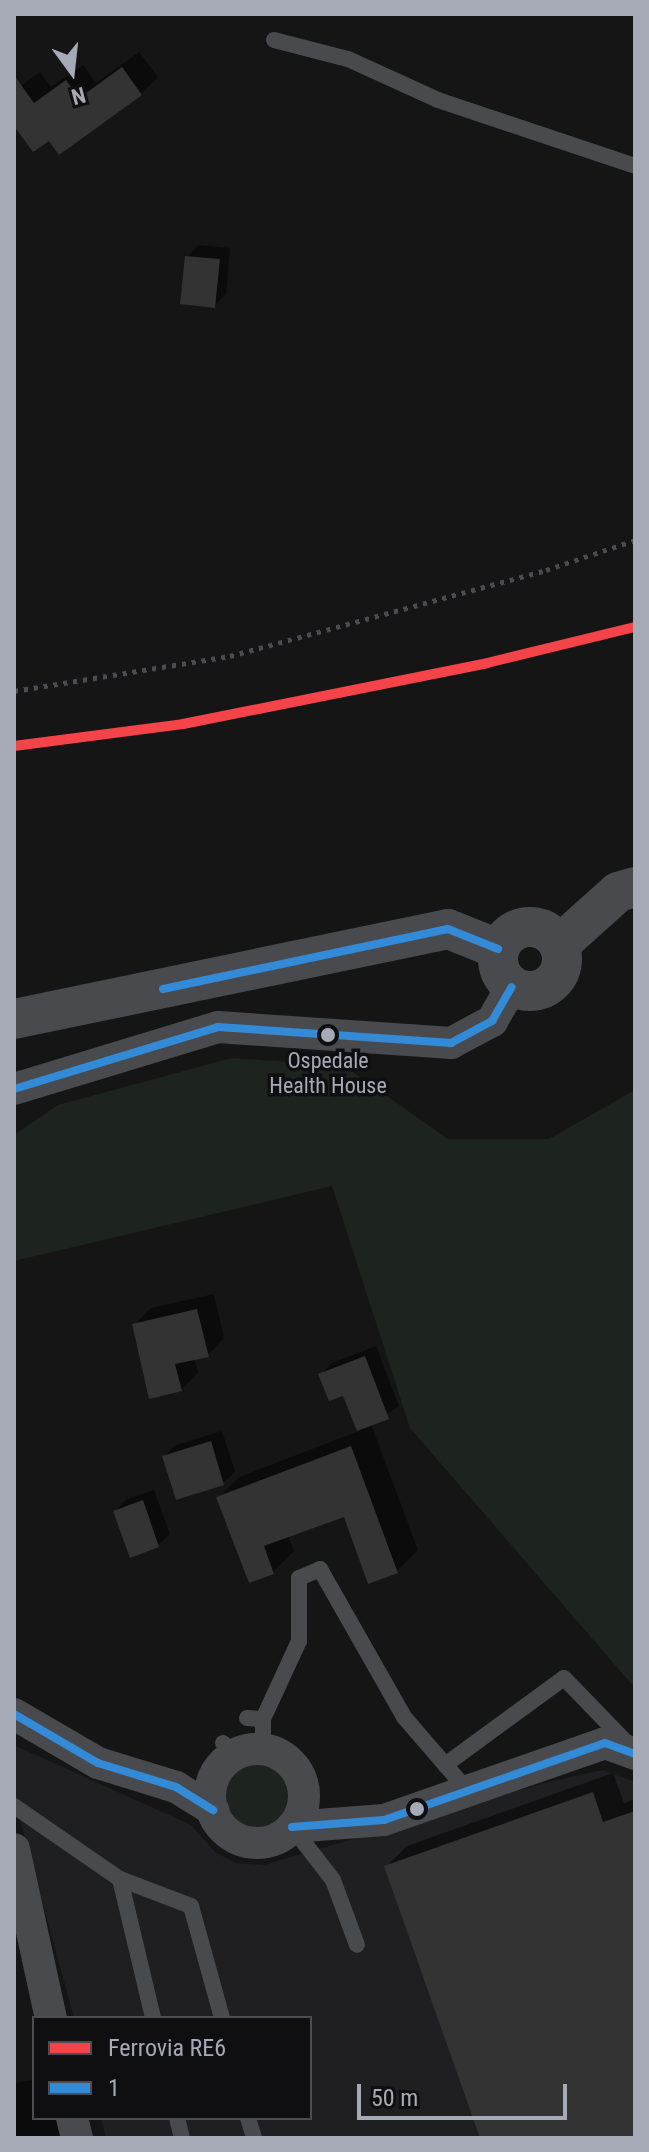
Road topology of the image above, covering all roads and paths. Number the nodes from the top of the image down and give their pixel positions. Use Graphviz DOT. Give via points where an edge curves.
graph roads {
  1 [pos="274,40"];
  2 [pos="635,166"];
  3 [pos="635,540"];
  4 [pos="14,691"];
  5 [pos="635,887"];
  6 [pos="559,945"];
  7 [pos="498,949"];
  8 [pos="512,987"];
  9 [pos="14,1019"];
  10 [pos="14,1089"];
  11 [pos="14,1714"];
  12 [pos="246,1737"];
  13 [pos="635,1752"];
  14 [pos="445,1765"];
  15 [pos="467,1790"];
  16 [pos="213,1794"];
  17 [pos="304,1794"];
  18 [pos="14,1806"];
  19 [pos="292,1827"];
  20 [pos="340,1827"];
  21 [pos="14,1849"];
  22 [pos="120,1879"];
  23 [pos="357,1945"];
  24 [pos="51,2016"];
  25 [pos="153,2016"];
  26 [pos="221,2016"];
  1 -- 2 [label="lane" via="348,59 438,100"];
  3 -- 4 [label="path" via="546,570 230,656"];
  5 -- 6 [label="street" via="618,892"];
  6 -- 7 [label="street" via="540,928 527,927 504,938"];
  6 -- 8 [label="street" via="561,969 555,980 535,991"];
  7 -- 8 [label="street" via="497,964"];
  7 -- 9 [label="street" via="448,929"];
  8 -- 10 [label="street" via="492,1021 451,1043 218,1027"];
  11 -- 16 [label="street" via="98,1763"];
  12 -- 14 [label="lane" via="299,1641 299,1578 320,1569 404,1717"];
  12 -- 16 [label="street"];
  12 -- 17 [label="street" via="296,1769"];
  13 -- 14 [label="lane" via="564,1678"];
  13 -- 15 [label="street" via="605,1743"];
  14 -- 15 [label="lane"];
  15 -- 20 [label="street" via="384,1820"];
  16 -- 19 [label="street" via="225,1830 251,1842 281,1836"];
  17 -- 19 [label="street"];
  17 -- 20 [label="street"];
  18 -- 22 [label="lane"];
  19 -- 20 [label="street"];
  19 -- 23 [label="lane" via="333,1880"];
  21 -- 24 [label="street"];
  22 -- 25 [label="lane"];
  22 -- 26 [label="lane" via="191,1906"];
}
